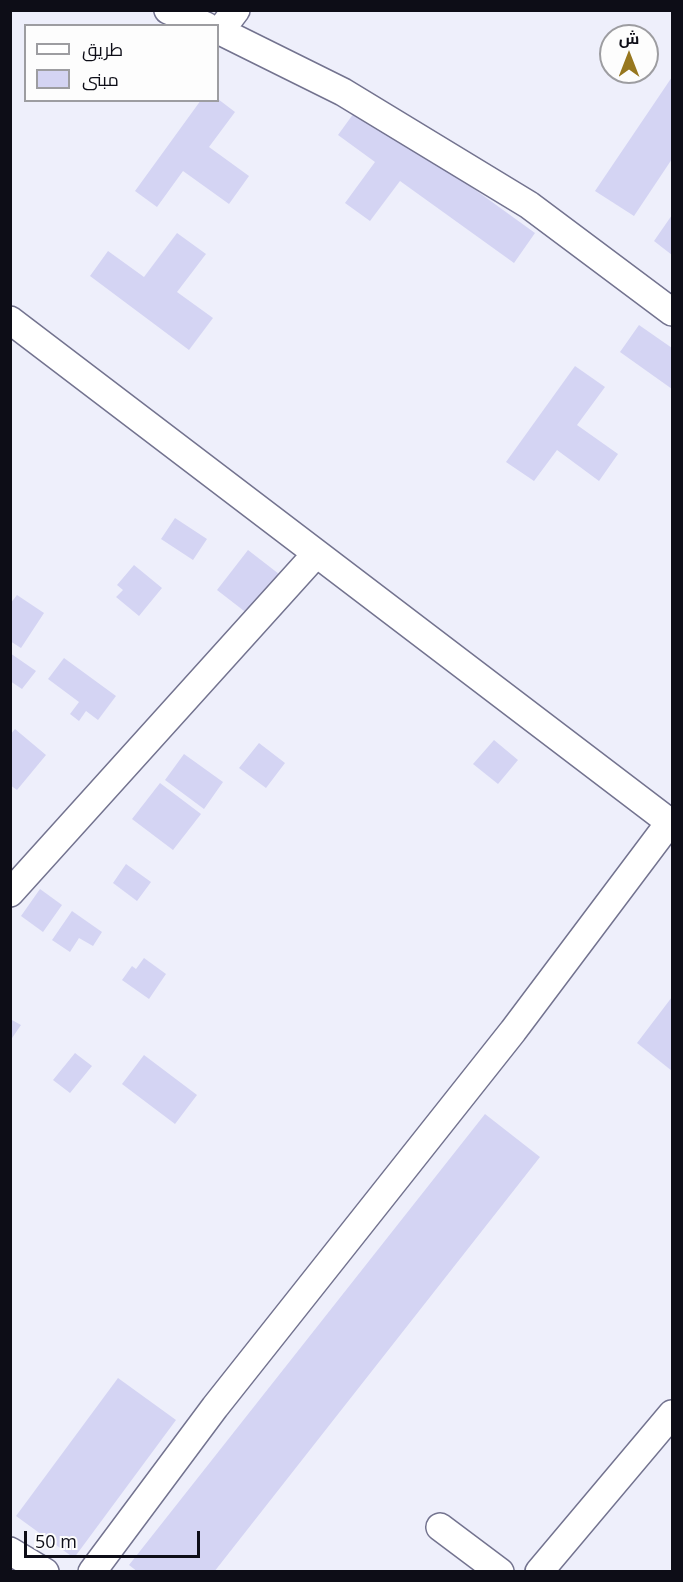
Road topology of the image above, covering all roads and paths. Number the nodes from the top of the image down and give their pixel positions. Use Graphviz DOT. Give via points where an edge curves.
graph roads {
  1 [pos="168,10"];
  2 [pos="220,24"];
  3 [pos="672,312"];
  4 [pos="10,320"];
  5 [pos="316,554"];
  6 [pos="671,823"];
  7 [pos="10,893"];
  8 [pos="672,1414"];
  9 [pos="440,1527"];
  10 [pos="10,1551"];
  11 [pos="45,1572"];
  12 [pos="92,1572"];
  13 [pos="500,1572"];
  14 [pos="539,1572"];
  1 -- 2 [label="street"];
  2 -- 3 [label="street" via="343,92 529,205"];
  4 -- 5 [label="street"];
  5 -- 6 [label="street"];
  5 -- 7 [label="street"];
  6 -- 12 [label="street" via="513,1031 215,1407"];
  8 -- 14 [label="street"];
  9 -- 13 [label="street"];
  10 -- 11 [label="street"];
}
